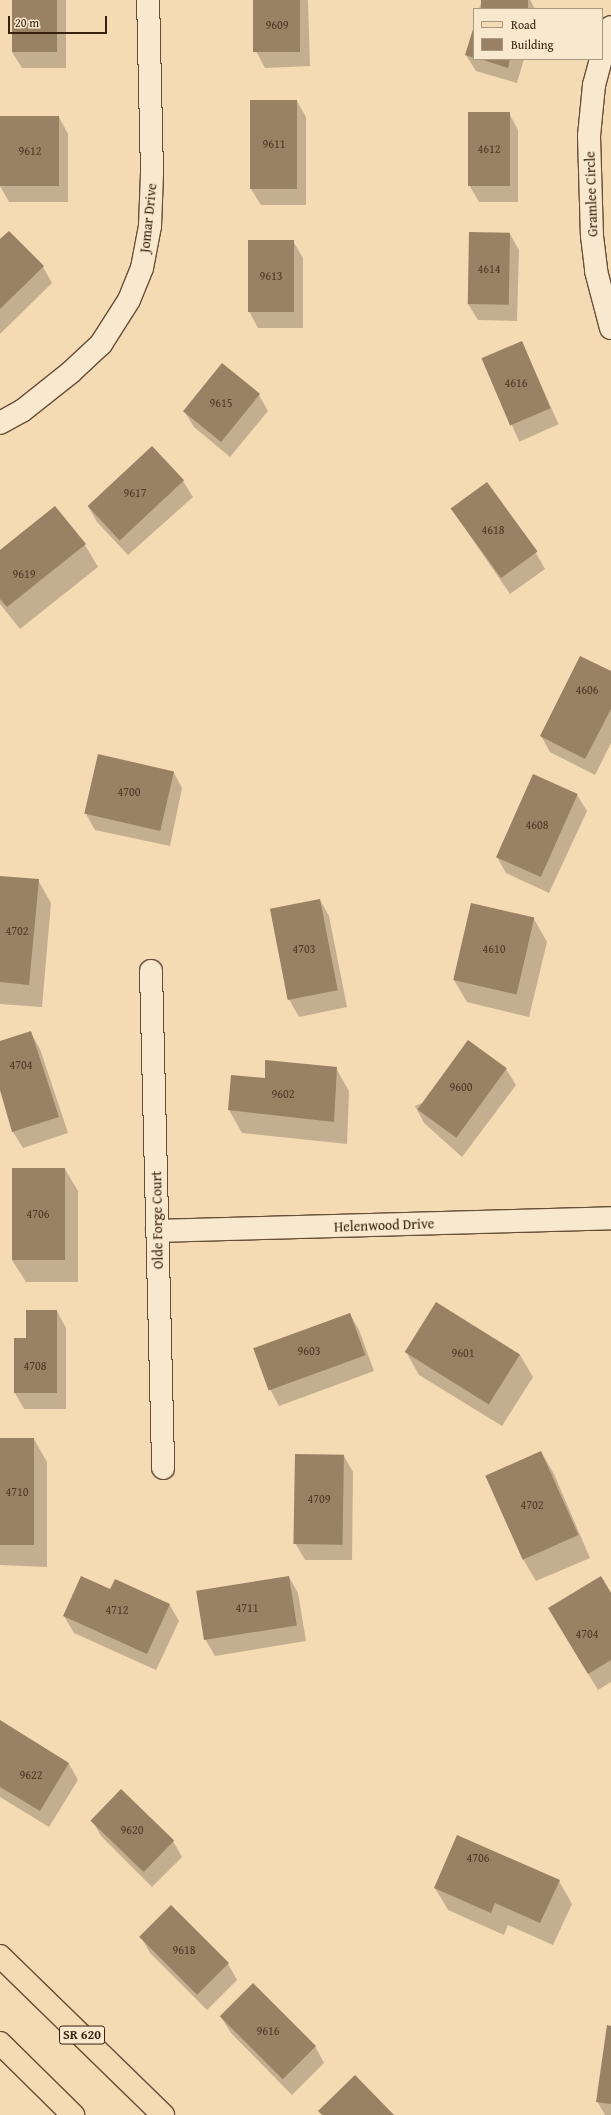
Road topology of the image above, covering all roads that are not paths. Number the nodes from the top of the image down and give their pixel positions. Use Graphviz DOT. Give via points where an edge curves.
graph roads {
  1 [pos="148,0"];
  2 [pos="611,27"];
  3 [pos="603,51"];
  4 [pos="600,60"];
  5 [pos="611,328"];
  6 [pos="0,423"];
  7 [pos="151,971"];
  8 [pos="611,1218"];
  9 [pos="157,1231"];
  10 [pos="163,1468"];
  11 [pos="0,1956"];
  12 [pos="0,2043"];
  13 [pos="74,2115"];
  14 [pos="163,2115"];
  1 -- 6 [label="street, Jomar Drive" via="152,173 150,226 142,268 129,300 100,344 71,372 22,411"];
  2 -- 3 [label="street"];
  4 -- 5 [label="street, Gramlee Circle" via="594,85 589,136 592,236 596,271"];
  7 -- 9 [label="street, Olde Forge Court"];
  8 -- 9 [label="street, Helenwood Drive"];
  9 -- 10 [label="street, Olde Forge Court"];
  11 -- 14 [label="main road, SR 620"];
  12 -- 13 [label="main road"];
}
